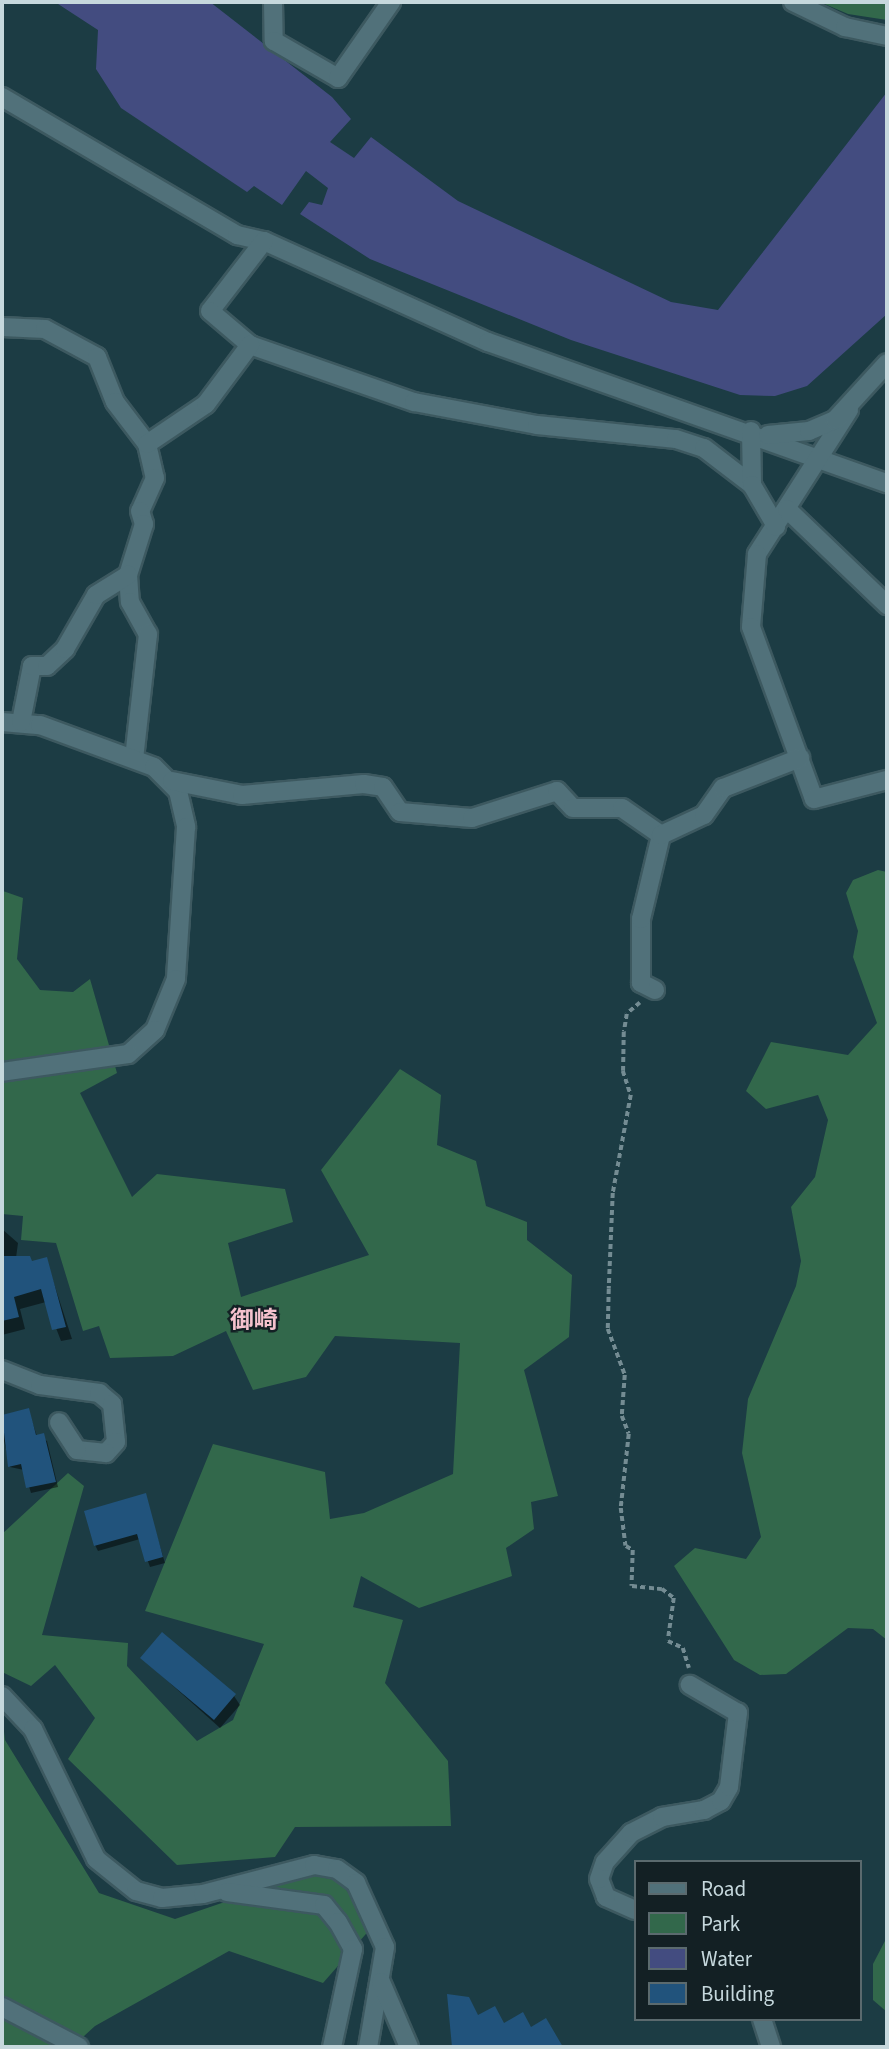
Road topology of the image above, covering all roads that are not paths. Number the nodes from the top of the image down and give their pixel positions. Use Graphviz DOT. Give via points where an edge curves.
graph roads {
  1 [pos="273,2"];
  2 [pos="391,2"];
  3 [pos="793,2"];
  4 [pos="887,36"];
  5 [pos="2,97"];
  6 [pos="264,241"];
  7 [pos="2,327"];
  8 [pos="250,345"];
  9 [pos="886,367"];
  10 [pos="849,410"];
  11 [pos="751,431"];
  12 [pos="147,444"];
  13 [pos="820,459"];
  14 [pos="887,483"];
  15 [pos="752,485"];
  16 [pos="787,509"];
  17 [pos="776,526"];
  18 [pos="128,575"];
  19 [pos="887,605"];
  20 [pos="2,722"];
  21 [pos="21,722"];
  22 [pos="134,758"];
  23 [pos="800,758"];
  24 [pos="172,780"];
  25 [pos="887,780"];
  26 [pos="661,835"];
  27 [pos="655,990"];
  28 [pos="2,1072"];
  29 [pos="2,1370"];
  30 [pos="59,1422"];
  31 [pos="690,1685"];
  32 [pos="2,1696"];
  33 [pos="217,1891"];
  34 [pos="634,1910"];
  35 [pos="381,1982"];
  36 [pos="2,2007"];
  37 [pos="763,2021"];
  38 [pos="79,2047"];
  39 [pos="332,2047"];
  40 [pos="368,2047"];
  41 [pos="409,2047"];
  42 [pos="772,2047"];
  1 -- 2 [label="street" via="274,41 338,78"];
  3 -- 4 [label="street" via="845,27"];
  5 -- 6 [label="street" via="217,224"];
  6 -- 8 [label="street" via="210,311"];
  6 -- 11 [label="street" via="488,342"];
  7 -- 12 [label="street" via="45,329 97,357 115,402"];
  8 -- 12 [label="street" via="206,404"];
  8 -- 15 [label="street" via="414,402 537,425 676,439 704,448"];
  9 -- 10 [label="street"];
  10 -- 11 [label="street" via="796,434"];
  10 -- 13 [label="street"];
  11 -- 13 [label="street"];
  11 -- 15 [label="street"];
  12 -- 18 [label="street" via="155,478 140,511 144,524"];
  13 -- 14 [label="street"];
  13 -- 16 [label="street"];
  15 -- 17 [label="street"];
  16 -- 17 [label="street"];
  16 -- 19 [label="street"];
  17 -- 23 [label="street" via="757,554 751,627"];
  18 -- 21 [label="street" via="96,595 65,649 47,666 32,666"];
  18 -- 22 [label="street" via="131,602 148,634"];
  20 -- 21 [label="street"];
  21 -- 22 [label="street"];
  22 -- 24 [label="street"];
  23 -- 25 [label="street" via="814,799"];
  23 -- 26 [label="street" via="723,788 704,816"];
  24 -- 26 [label="street" via="242,795 364,784 383,787 400,812 472,818 557,791 573,808 622,807"];
  24 -- 28 [label="street" via="186,827 178,968 162,1018 128,1054"];
  26 -- 27 [label="street" via="641,919 641,983"];
  29 -- 30 [label="street" via="40,1385 99,1393 112,1404 116,1442 106,1452 77,1450"];
  31 -- 34 [label="street" via="738,1713 729,1787 721,1801 704,1810 662,1817 631,1833 606,1862 599,1879 606,1897"];
  32 -- 33 [label="street" via="33,1729 86,1844 110,1874 150,1897"];
  33 -- 35 [label="street" via="298,1867 337,1869 356,1883 380,1925 386,1959"];
  33 -- 39 [label="street" via="324,1905 338,1922 353,1949"];
  35 -- 40 [label="street"];
  35 -- 41 [label="street"];
  36 -- 38 [label="street"];
  37 -- 42 [label="street"];
}
